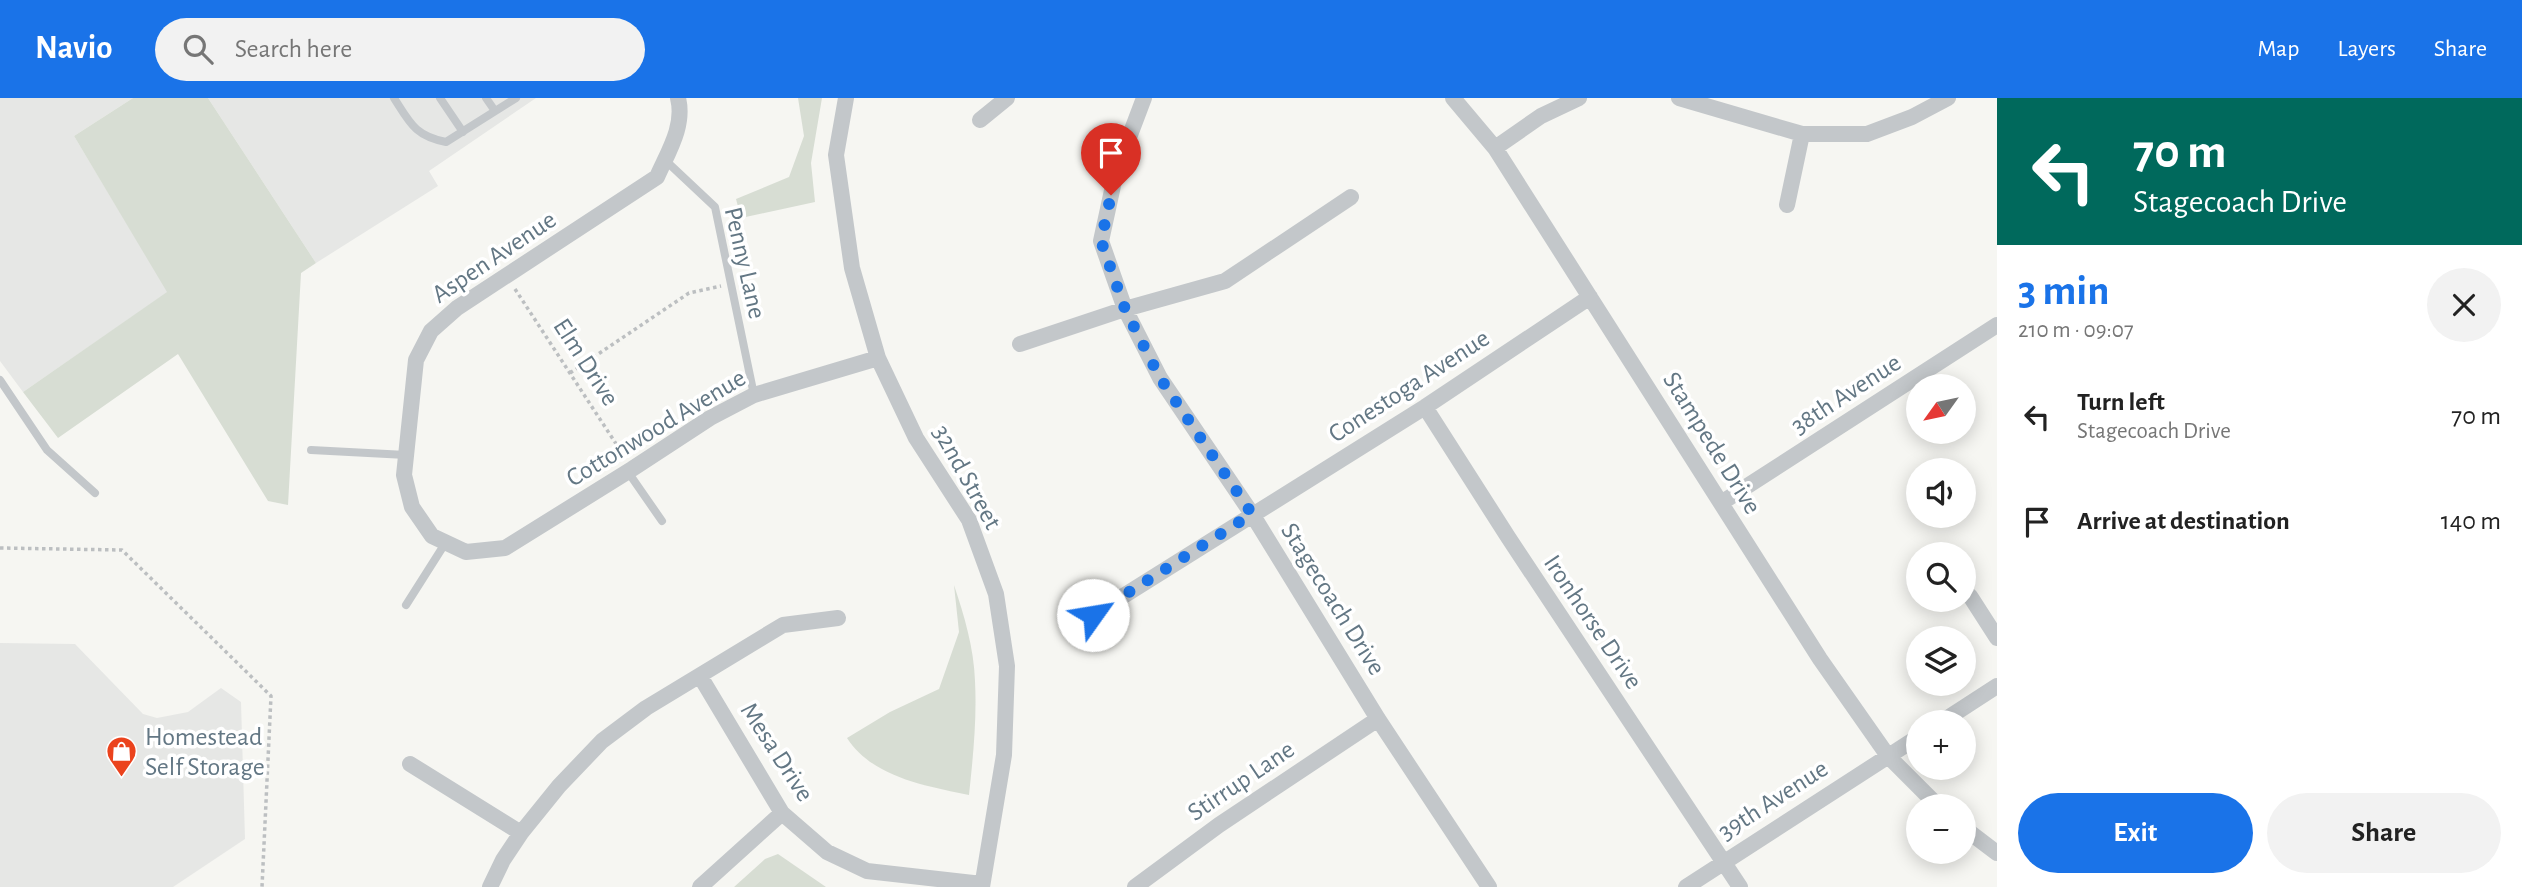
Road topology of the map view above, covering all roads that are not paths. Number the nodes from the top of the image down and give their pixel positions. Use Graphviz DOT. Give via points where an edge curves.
graph roads {
  1 [pos="394,98"];
  2 [pos="440,98"];
  3 [pos="486,98"];
  4 [pos="516,98"];
  5 [pos="678,98"];
  6 [pos="846,98"];
  7 [pos="1007,98"];
  8 [pos="1144,98"];
  9 [pos="1453,98"];
  10 [pos="1579,98"];
  11 [pos="1679,98"];
  12 [pos="1948,98"];
  13 [pos="495,111"];
  14 [pos="980,120"];
  15 [pos="463,132"];
  16 [pos="1802,134"];
  17 [pos="1495,148"];
  18 [pos="665,160"];
  19 [pos="1351,197"];
  20 [pos="1787,205"];
  21 [pos="1590,296"];
  22 [pos="1125,309"];
  23 [pos="1997,325"];
  24 [pos="1020,344"];
  25 [pos="878,358"];
  26 [pos="0,380"];
  27 [pos="754,395"];
  28 [pos="1425,407"];
  29 [pos="311,450"];
  30 [pos="406,455"];
  31 [pos="630,470"];
  32 [pos="95,493"];
  33 [pos="1721,503"];
  34 [pos="1252,514"];
  35 [pos="662,521"];
  36 [pos="446,542"];
  37 [pos="466,552"];
  38 [pos="406,605"];
  39 [pos="1976,605"];
  40 [pos="1093,615"];
  41 [pos="838,618"];
  42 [pos="1997,638"];
  43 [pos="700,676"];
  44 [pos="1997,686"];
  45 [pos="1960,710"];
  46 [pos="1378,719"];
  47 [pos="1906,745"];
  48 [pos="1888,756"];
  49 [pos="410,764"];
  50 [pos="1926,794"];
  51 [pos="782,813"];
  52 [pos="521,833"];
  53 [pos="1976,837"];
  54 [pos="1997,853"];
  55 [pos="1723,862"];
  56 [pos="982,886"];
  57 [pos="1486,886"];
  58 [pos="490,887"];
  59 [pos="700,887"];
  60 [pos="1135,887"];
  61 [pos="1686,887"];
  62 [pos="1740,887"];
  1 -- 15 [label="lane" via="414,128 429,139 446,142"];
  2 -- 15 [label="lane"];
  3 -- 13 [label="lane"];
  4 -- 13 [label="lane"];
  5 -- 18 [label="street, Aspen Avenue" via="682,113"];
  6 -- 25 [label="street, 32nd Street" via="836,155 852,268"];
  7 -- 14 [label="street"];
  8 -- 22 [label="street, Stagecoach Drive" via="1116,172 1101,241"];
  9 -- 17 [label="street, Stampede Drive"];
  10 -- 17 [label="street" via="1541,116"];
  11 -- 16 [label="street"];
  12 -- 16 [label="street" via="1867,134"];
  13 -- 15 [label="lane"];
  16 -- 20 [label="street"];
  17 -- 21 [label="street, Stampede Drive"];
  18 -- 27 [label="lane, Penny Lane" via="715,206"];
  18 -- 30 [label="street, Aspen Avenue" via="657,177 457,308 431,331 416,360"];
  19 -- 22 [label="street" via="1225,281"];
  21 -- 28 [label="street, Conestoga Avenue"];
  21 -- 33 [label="street, Stampede Drive"];
  22 -- 24 [label="street"];
  22 -- 34 [label="street, Stagecoach Drive" via="1160,378"];
  23 -- 33 [label="street, 38th Avenue"];
  25 -- 27 [label="street, Cottonwood Avenue"];
  25 -- 56 [label="street, 32nd Street" via="916,438 969,520 996,594 1007,666 1004,755"];
  26 -- 32 [label="lane" via="47,450"];
  27 -- 31 [label="street, Cottonwood Avenue"];
  28 -- 34 [label="street, Conestoga Avenue"];
  28 -- 55 [label="street, Ironhorse Drive"];
  29 -- 30 [label="lane"];
  30 -- 36 [label="street, Aspen Avenue" via="404,475 412,508 432,536"];
  31 -- 35 [label="lane"];
  31 -- 37 [label="street, Cottonwood Avenue" via="505,548"];
  33 -- 48 [label="street, Stampede Drive"];
  34 -- 40 [label="street, Conestoga Avenue"];
  34 -- 46 [label="street, Stagecoach Drive"];
  36 -- 37 [label="street, Aspen Avenue"];
  36 -- 38 [label="lane"];
  39 -- 42 [label="street"];
  41 -- 43 [label="street" via="783,625"];
  43 -- 51 [label="street, Mesa Drive"];
  43 -- 52 [label="street" via="602,741"];
  44 -- 45 [label="street"];
  46 -- 57 [label="street, Stagecoach Drive"];
  46 -- 60 [label="street, Stirrup Lane"];
  47 -- 48 [label="street, 39th Avenue"];
  48 -- 50 [label="street, Stampede Drive"];
  48 -- 55 [label="street, 39th Avenue"];
  49 -- 52 [label="street"];
  51 -- 56 [label="street, Mesa Drive" via="827,852 867,871"];
  51 -- 59 [label="street"];
  52 -- 58 [label="street"];
  53 -- 54 [label="street"];
  55 -- 61 [label="street, 39th Avenue"];
  55 -- 62 [label="street, Ironhorse Drive"];
}
